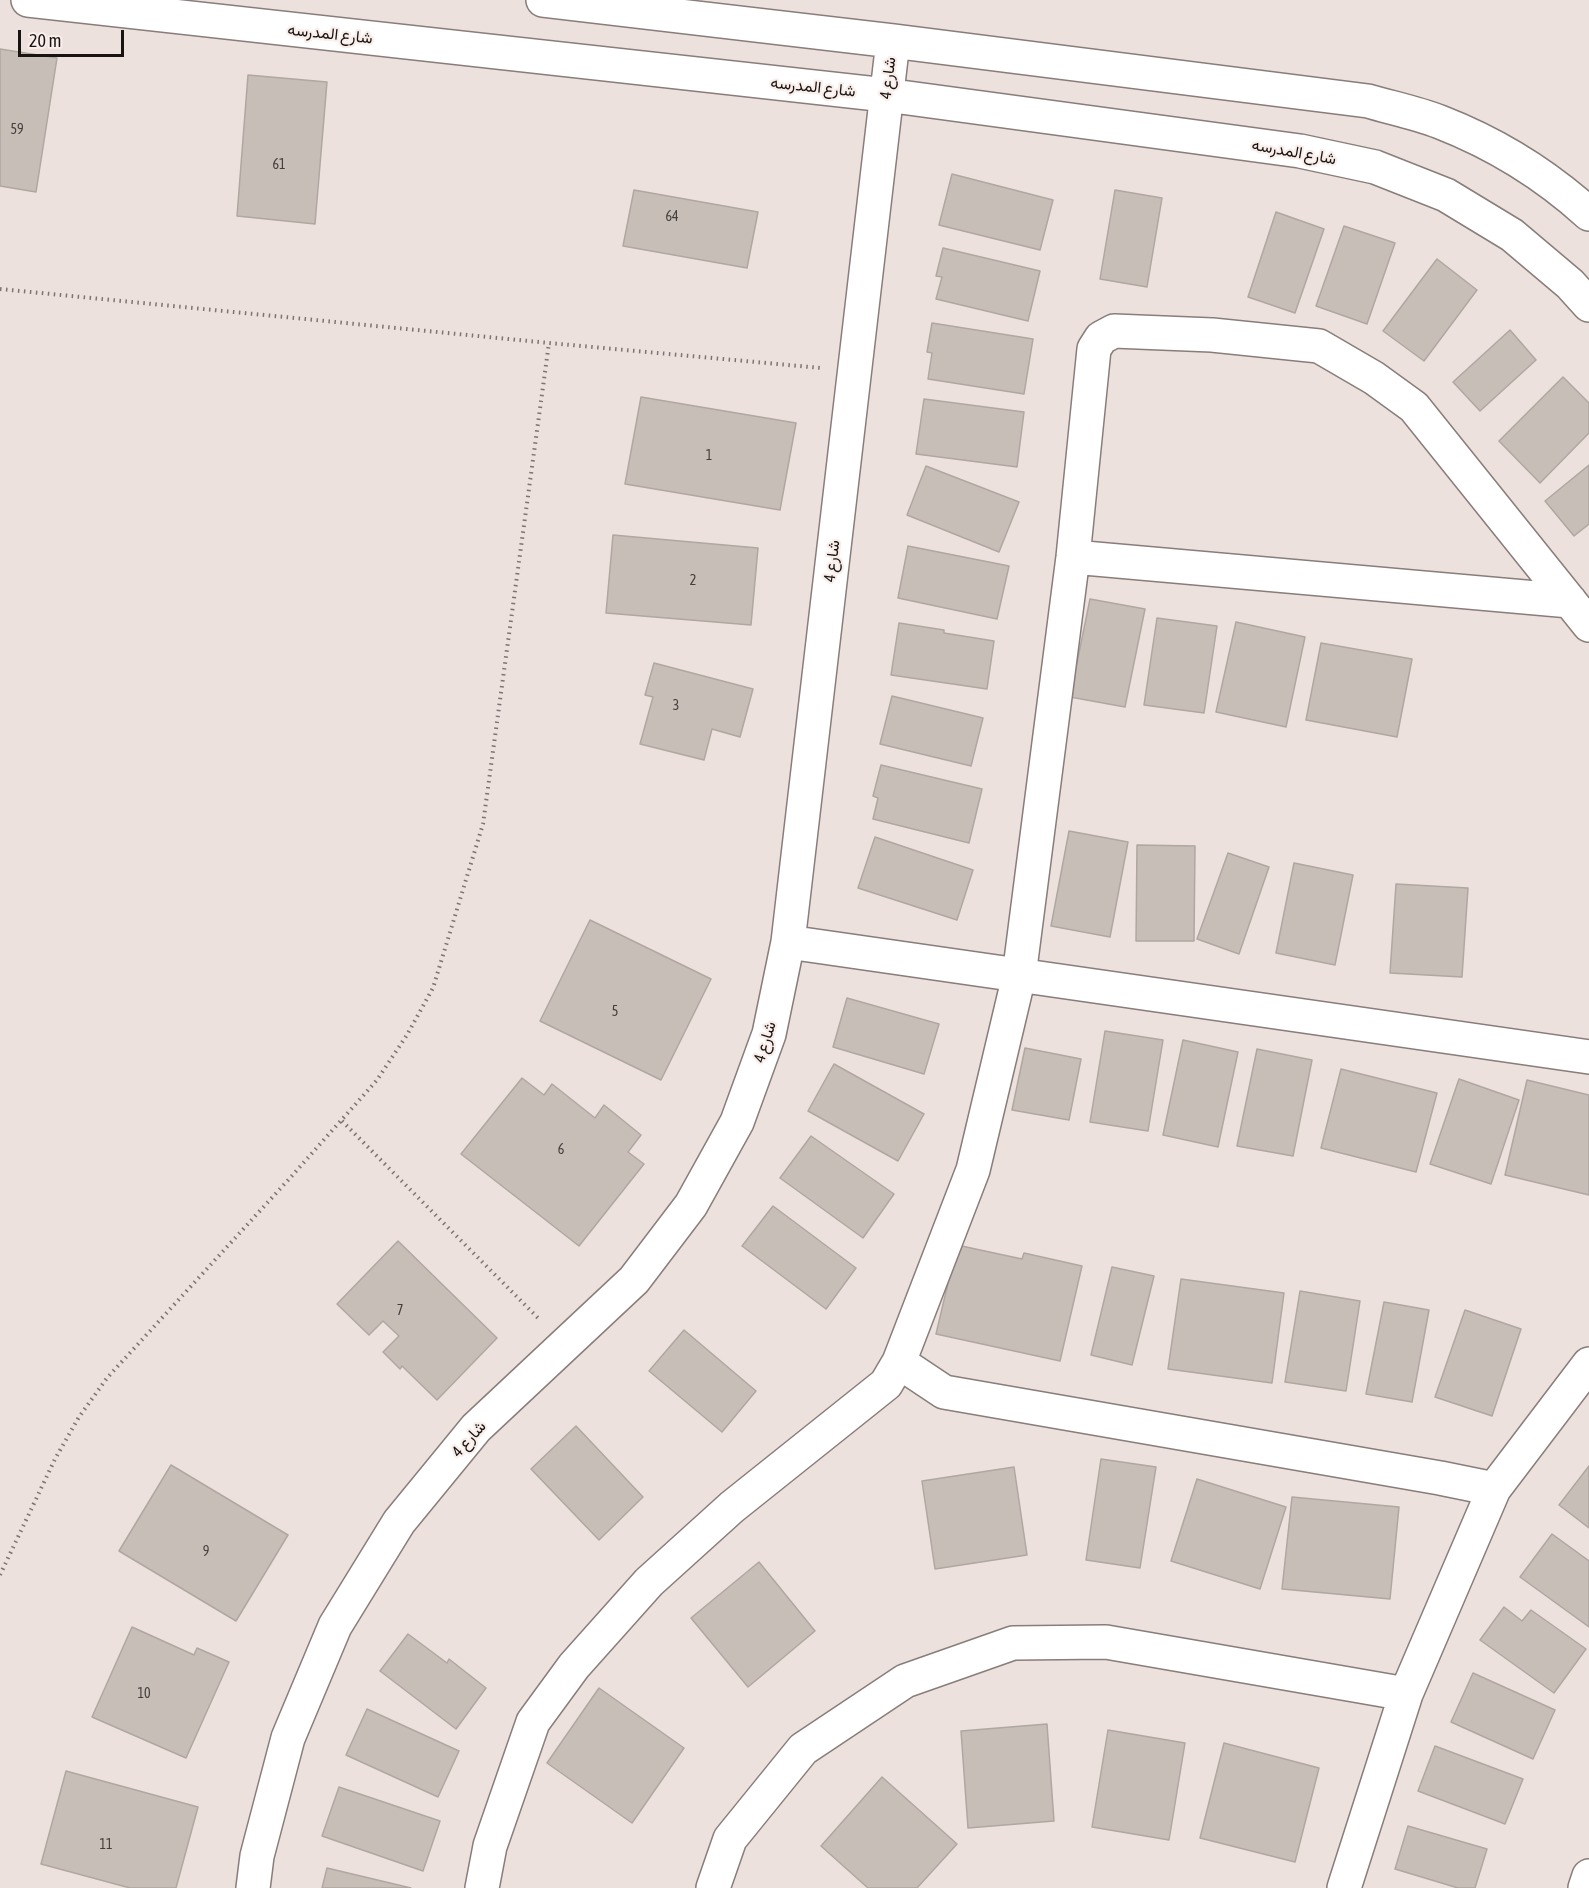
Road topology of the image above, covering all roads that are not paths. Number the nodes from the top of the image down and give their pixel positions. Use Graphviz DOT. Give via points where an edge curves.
graph roads {
  1 [pos="28,0"];
  2 [pos="543,0"];
  3 [pos="893,41"];
  4 [pos="886,95"];
  5 [pos="1589,214"];
  6 [pos="1589,304"];
  7 [pos="1073,557"];
  8 [pos="1579,613"];
  9 [pos="788,942"];
  10 [pos="1018,976"];
  11 [pos="1589,1057"];
  12 [pos="899,1362"];
  13 [pos="1589,1364"];
  14 [pos="1494,1489"];
  15 [pos="1406,1694"];
  16 [pos="1589,1876"];
  17 [pos="253,1888"];
  18 [pos="482,1888"];
  19 [pos="713,1888"];
  20 [pos="1344,1888"];
  21 [pos="1585,1888"];
  1 -- 4 [label="street, شارع المدرسه"];
  2 -- 3 [label="street"];
  3 -- 4 [label="street, شارع 4"];
  3 -- 5 [label="street" via="1368,100 1439,122 1506,153 1567,194"];
  4 -- 6 [label="street, شارع المدرسه" via="1300,151 1375,167 1446,195 1512,235"];
  4 -- 9 [label="street, شارع 4"];
  7 -- 8 [label="street"];
  7 -- 8 [label="street" via="1094,349 1101,338 1114,331 1319,345 1414,408"];
  7 -- 10 [label="street"];
  9 -- 10 [label="street"];
  9 -- 17 [label="street, شارع 4" via="769,1034 736,1122 692,1205 634,1280 476,1428 399,1522 336,1626 288,1738 257,1856"];
  10 -- 11 [label="street"];
  10 -- 12 [label="street" via="973,1170"];
  12 -- 14 [label="street" via="944,1392"];
  12 -- 18 [label="street" via="886,1384 732,1507 649,1582 574,1666 533,1722 490,1846"];
  13 -- 14 [label="street"];
  14 -- 15 [label="street"];
  15 -- 19 [label="street" via="1106,1642 1013,1643 905,1681 803,1749 730,1839"];
  15 -- 20 [label="street"];
  16 -- 21 [label="street"];
}
